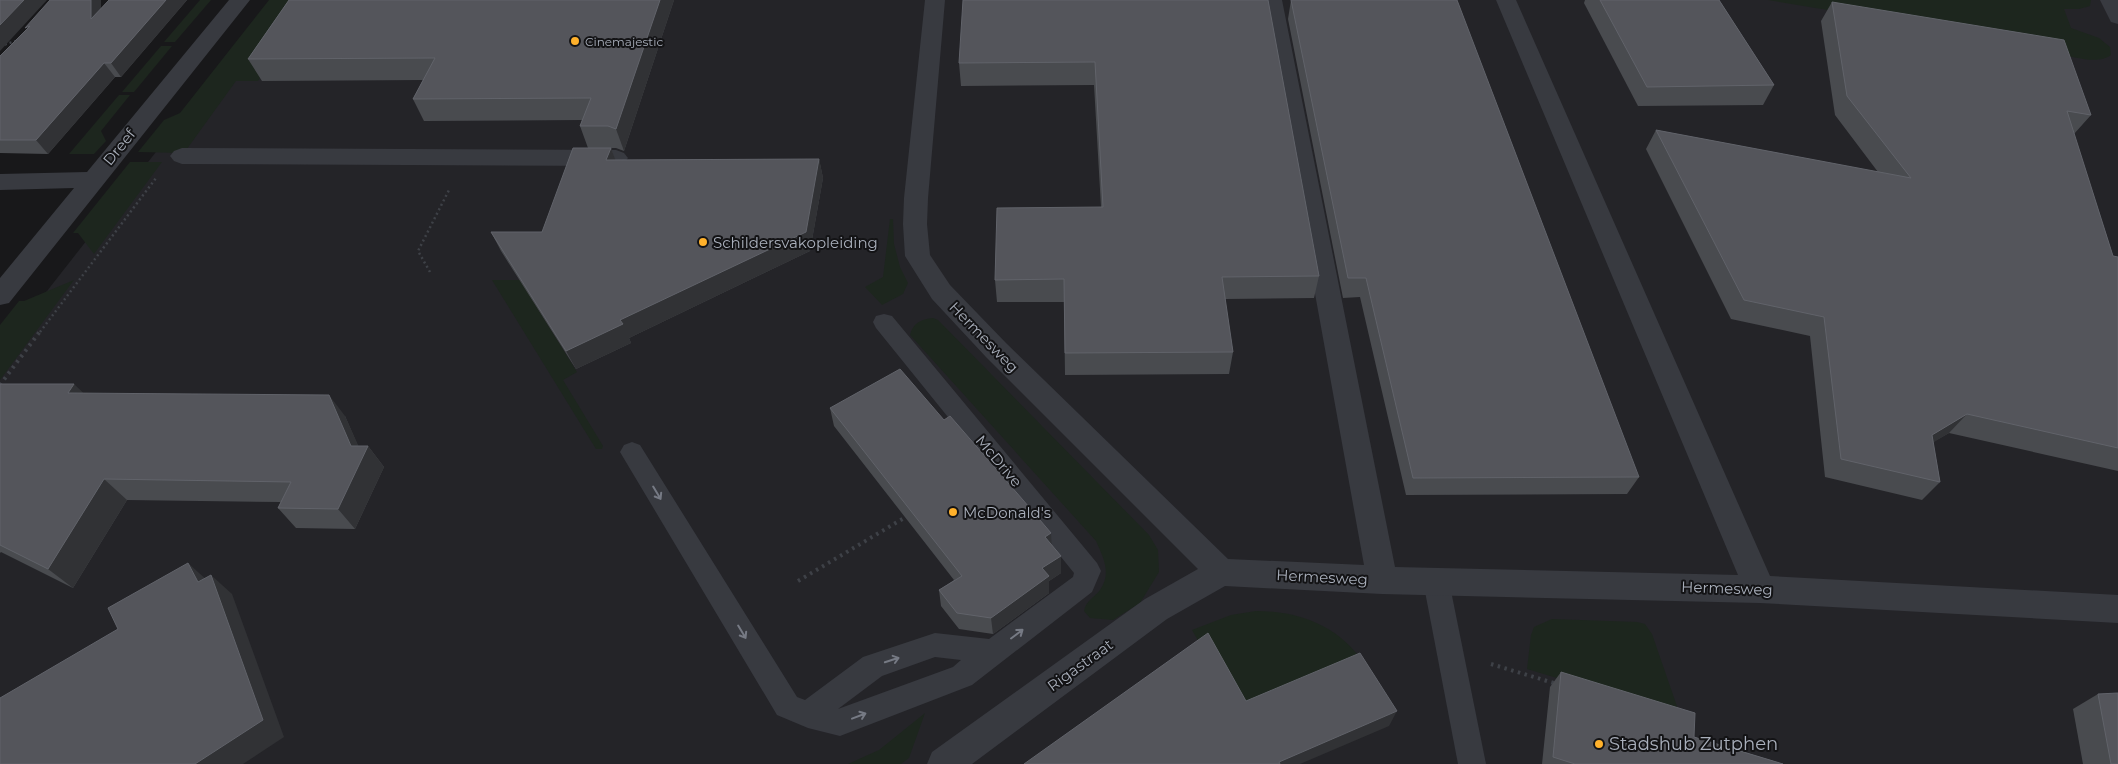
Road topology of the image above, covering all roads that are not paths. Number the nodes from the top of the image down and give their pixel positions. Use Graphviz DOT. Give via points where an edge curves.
graph roads {
  1 [pos="240,0"];
  2 [pos="935,0"];
  3 [pos="1272,0"];
  4 [pos="1506,0"];
  5 [pos="2110,0"];
  6 [pos="2118,18"];
  7 [pos="182,156"];
  8 [pos="616,158"];
  9 [pos="92,180"];
  10 [pos="0,182"];
  11 [pos="0,296"];
  12 [pos="884,322"];
  13 [pos="632,452"];
  14 [pos="1221,572"];
  15 [pos="1382,580"];
  16 [pos="1436,581"];
  17 [pos="1760,589"];
  18 [pos="2118,609"];
  19 [pos="992,652"];
  20 [pos="808,715"];
  21 [pos="944,764"];
  22 [pos="1472,764"];
  1 -- 9 [label="street, Dreef"];
  2 -- 14 [label="street, Hermesweg" via="916,198 918,256 941,292 996,350"];
  3 -- 15 [label="street"];
  4 -- 17 [label="street"];
  5 -- 6 [label="street"];
  7 -- 8 [label="street"];
  9 -- 10 [label="street"];
  9 -- 11 [label="street, Dreef"];
  19 -- 12 [label="lane, McDrive, one-way" via="1083,584 1088,571"];
  13 -- 20 [label="lane, McDrive, one-way" via="787,706"];
  14 -- 15 [label="street, Hermesweg"];
  14 -- 21 [label="street, Rigastraat" via="1156,609"];
  15 -- 16 [label="street, Hermesweg"];
  16 -- 17 [label="street, Hermesweg"];
  16 -- 22 [label="lane"];
  17 -- 18 [label="street, Hermesweg"];
  20 -- 19 [label="lane, McDrive, one-way" via="840,723 962,676"];
  20 -- 19 [label="lane, one-way" via="873,666 935,645"];
}
